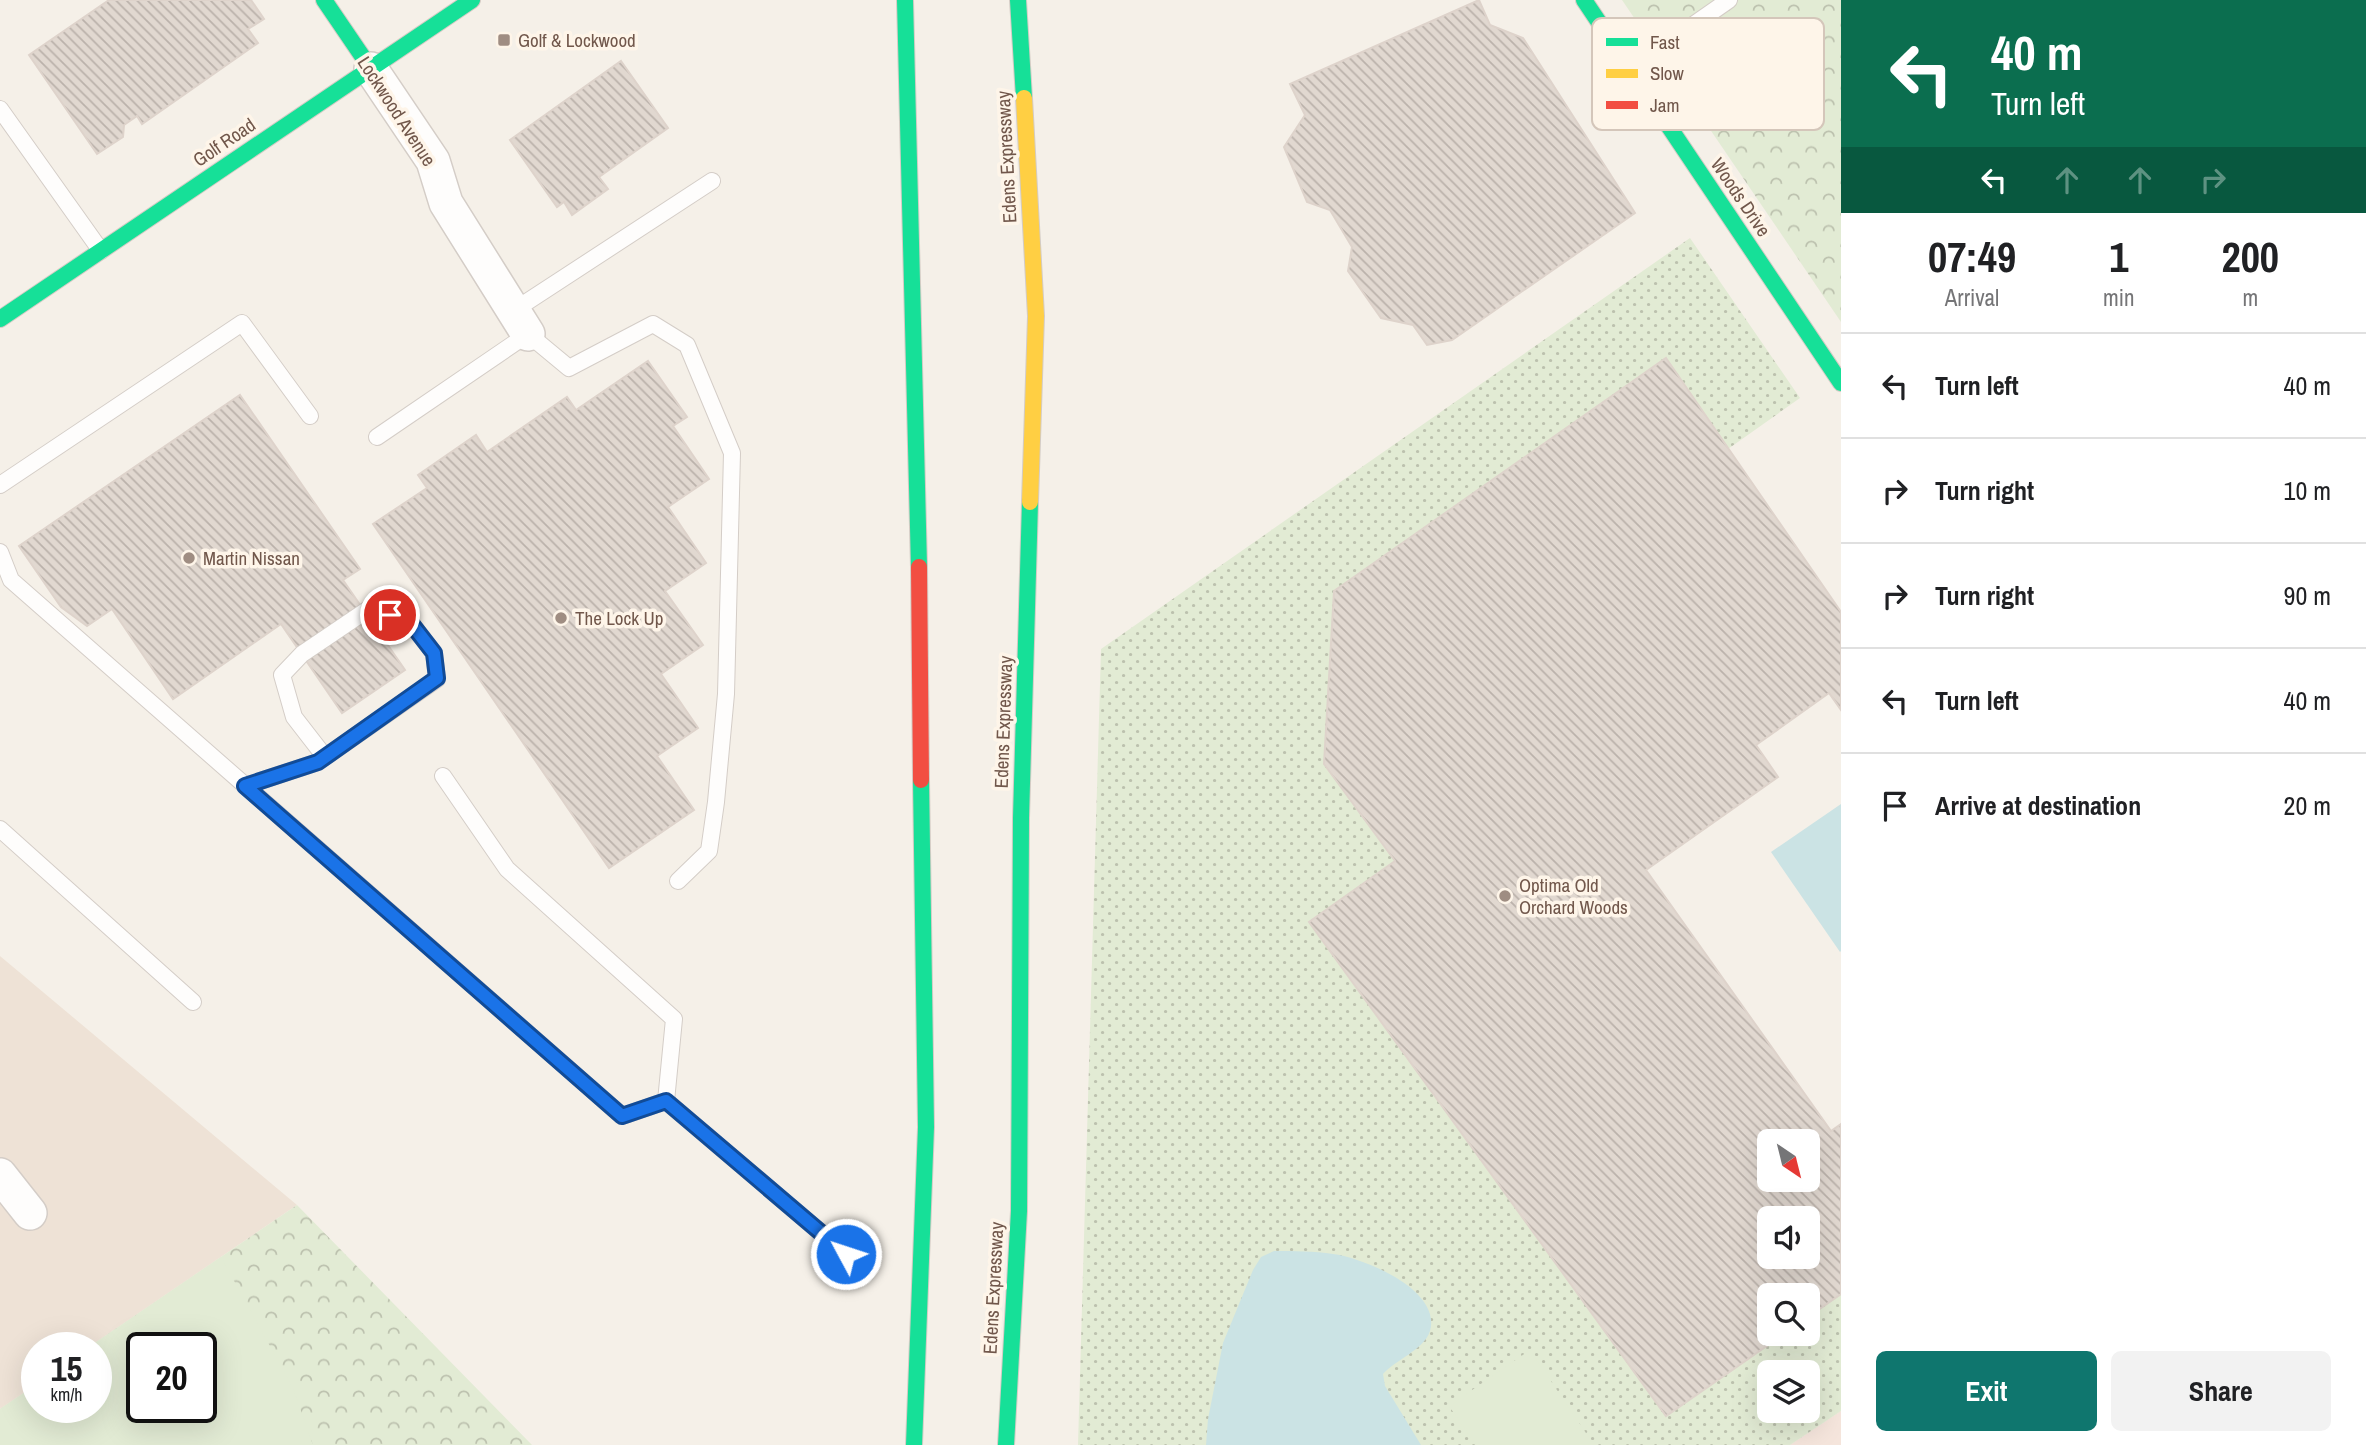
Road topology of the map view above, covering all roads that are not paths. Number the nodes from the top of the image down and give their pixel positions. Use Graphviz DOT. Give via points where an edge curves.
graph roads {
  1 [pos="324,0"];
  2 [pos="472,0"];
  3 [pos="905,0"];
  4 [pos="1018,0"];
  5 [pos="1584,0"];
  6 [pos="1730,0"];
  7 [pos="1596,18"];
  8 [pos="1704,18"];
  9 [pos="370,69"];
  10 [pos="0,109"];
  11 [pos="1671,130"];
  12 [pos="712,181"];
  13 [pos="101,251"];
  14 [pos="0,319"];
  15 [pos="520,322"];
  16 [pos="1841,383"];
  17 [pos="310,415"];
  18 [pos="377,438"];
  19 [pos="0,485"];
  20 [pos="0,552"];
  21 [pos="325,757"];
  22 [pos="443,776"];
  23 [pos="245,786"];
  24 [pos="0,829"];
  25 [pos="678,881"];
  26 [pos="193,1002"];
  27 [pos="666,1101"];
  28 [pos="0,1175"];
  29 [pos="30,1213"];
  30 [pos="846,1254"];
  31 [pos="914,1445"];
  32 [pos="1006,1445"];
  1 -- 9 [label="main road, Lockwood Avenue"];
  2 -- 9 [label="main road, Golf Road"];
  3 -- 31 [label="main road" via="926,1127"];
  4 -- 32 [label="main road, Edens Expressway" via="1036,316 1021,818 1018,1211"];
  5 -- 7 [label="main road, Woods Drive"];
  6 -- 8 [label="lane"];
  9 -- 13 [label="main road, Golf Road"];
  9 -- 15 [label="street, Lockwood Avenue" via="433,161 446,204"];
  10 -- 13 [label="lane"];
  11 -- 16 [label="main road, Woods Drive"];
  12 -- 15 [label="lane"];
  13 -- 14 [label="main road, Golf Road"];
  15 -- 18 [label="lane"];
  15 -- 25 [label="lane" via="569,368 653,324 687,345 732,453 726,694 716,802 709,851"];
  17 -- 19 [label="lane" via="242,323"];
  20 -- 23 [label="lane" via="11,580"];
  21 -- 21 [label="lane" via="437,678 434,653 410,622 370,608 302,654 282,675 295,717"];
  21 -- 23 [label="lane"];
  22 -- 27 [label="lane" via="507,869 674,1019"];
  23 -- 27 [label="lane" via="622,1116"];
  24 -- 26 [label="lane"];
  27 -- 30 [label="lane"];
  28 -- 29 [label="street"];
}
